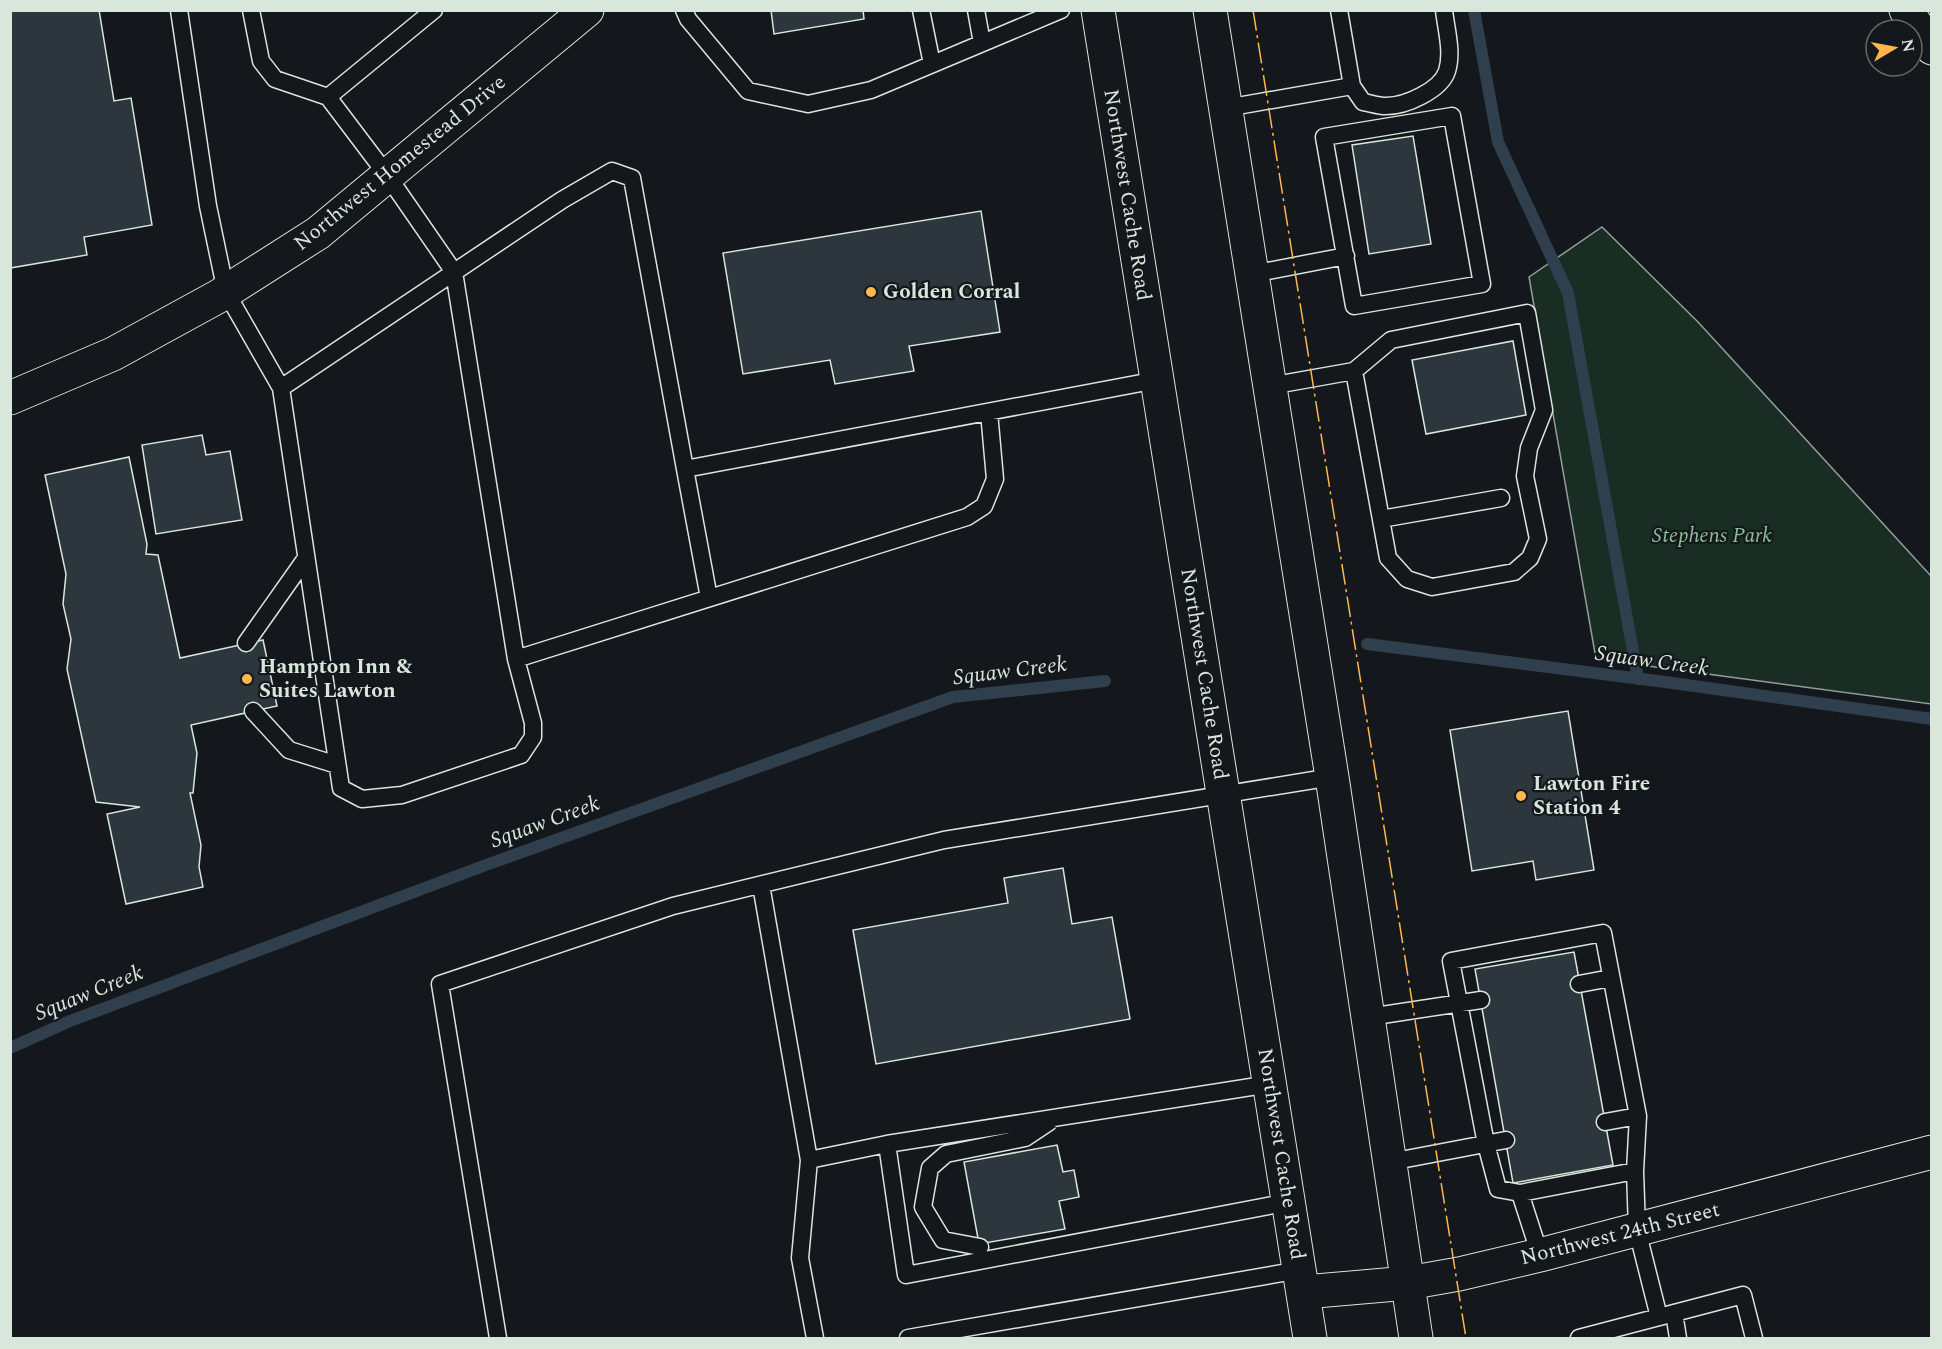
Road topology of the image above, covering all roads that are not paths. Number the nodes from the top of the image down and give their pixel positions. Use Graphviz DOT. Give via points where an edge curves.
graph roads {
  1 [pos="179,10"];
  2 [pos="251,10"];
  3 [pos="434,10"];
  4 [pos="587,10"];
  5 [pos="921,10"];
  6 [pos="976,10"];
  7 [pos="1061,10"];
  8 [pos="1098,10"];
  9 [pos="1210,10"];
  10 [pos="1339,10"];
  11 [pos="1444,10"];
  12 [pos="1906,10"];
  13 [pos="690,13"];
  14 [pos="982,43"];
  15 [pos="1932,48"];
  16 [pos="932,64"];
  17 [pos="1352,86"];
  18 [pos="327,97"];
  19 [pos="1226,108"];
  20 [pos="387,175"];
  21 [pos="1346,256"];
  22 [pos="454,272"];
  23 [pos="1252,274"];
  24 [pos="226,292"];
  25 [pos="1354,371"];
  26 [pos="1157,380"];
  27 [pos="1270,386"];
  28 [pos="281,388"];
  29 [pos="10,398"];
  30 [pos="989,412"];
  31 [pos="685,469"];
  32 [pos="1501,498"];
  33 [pos="1381,519"];
  34 [pos="306,558"];
  35 [pos="709,597"];
  36 [pos="246,643"];
  37 [pos="516,659"];
  38 [pos="253,711"];
  39 [pos="337,765"];
  40 [pos="1332,777"];
  41 [pos="1224,793"];
  42 [pos="761,885"];
  43 [pos="1611,978"];
  44 [pos="1580,984"];
  45 [pos="1480,1000"];
  46 [pos="1460,1003"];
  47 [pos="1369,1017"];
  48 [pos="1270,1084"];
  49 [pos="1638,1116"];
  50 [pos="1055,1118"];
  51 [pos="1605,1122"];
  52 [pos="1506,1140"];
  53 [pos="887,1144"];
  54 [pos="1486,1144"];
  55 [pos="1932,1152"];
  56 [pos="809,1160"];
  57 [pos="1390,1162"];
  58 [pos="1635,1171"];
  59 [pos="1520,1193"];
  60 [pos="1289,1202"];
  61 [pos="1637,1230"];
  62 [pos="1064,1231"];
  63 [pos="1084,1241"];
  64 [pos="980,1247"];
  65 [pos="1540,1255"];
  66 [pos="1302,1281"];
  67 [pos="1408,1283"];
  68 [pos="1666,1315"];
  69 [pos="498,1338"];
  70 [pos="815,1338"];
  71 [pos="908,1338"];
  72 [pos="1310,1338"];
  73 [pos="1416,1338"];
  74 [pos="1579,1338"];
  75 [pos="1678,1338"];
  76 [pos="1754,1338"];
  1 -- 24 [label="lane" via="208,206"];
  2 -- 18 [label="lane" via="261,61 275,79"];
  3 -- 18 [label="lane"];
  4 -- 20 [label="main road, Northwest Homestead Drive"];
  5 -- 16 [label="lane"];
  6 -- 14 [label="lane"];
  7 -- 14 [label="lane"];
  8 -- 26 [label="main road, Northwest Cache Road"];
  9 -- 19 [label="main road"];
  10 -- 17 [label="lane"];
  11 -- 17 [label="lane" via="1450,57 1440,84 1409,100 1386,106 1363,102"];
  12 -- 15 [label="main road"];
  13 -- 16 [label="lane" via="748,91 808,104 871,90"];
  14 -- 16 [label="lane"];
  17 -- 19 [label="lane"];
  18 -- 20 [label="lane"];
  19 -- 23 [label="main road"];
  20 -- 22 [label="lane"];
  20 -- 24 [label="main road, Northwest Homestead Drive" via="318,233"];
  21 -- 21 [label="lane" via="1354,306 1482,284 1452,116 1324,137"];
  21 -- 23 [label="lane"];
  22 -- 28 [label="lane"];
  22 -- 31 [label="lane" via="612,171 632,178"];
  22 -- 37 [label="lane"];
  23 -- 27 [label="main road"];
  24 -- 28 [label="lane"];
  24 -- 29 [label="main road, Northwest Homestead Drive" via="113,354"];
  25 -- 27 [label="lane"];
  25 -- 33 [label="lane"];
  25 -- 33 [label="lane" via="1391,340 1527,313 1544,410 1529,448 1525,476 1538,539 1530,558 1514,572 1432,587 1407,579 1388,558"];
  26 -- 30 [label="lane"];
  26 -- 41 [label="main road, Northwest Cache Road"];
  27 -- 40 [label="main road"];
  28 -- 34 [label="lane"];
  30 -- 31 [label="lane"];
  30 -- 35 [label="lane" via="995,479 984,506 967,517"];
  31 -- 35 [label="lane"];
  32 -- 33 [label="lane"];
  34 -- 36 [label="lane"];
  34 -- 39 [label="lane"];
  35 -- 37 [label="lane"];
  37 -- 39 [label="lane" via="533,737 521,755 402,795 362,799 340,788"];
  38 -- 39 [label="lane" via="289,750"];
  40 -- 41 [label="lane"];
  40 -- 47 [label="main road"];
  41 -- 42 [label="lane" via="944,840"];
  41 -- 48 [label="main road, Northwest Cache Road"];
  42 -- 56 [label="lane"];
  42 -- 69 [label="lane" via="673,906 440,984"];
  43 -- 44 [label="lane"];
  43 -- 46 [label="lane" via="1603,933 1452,961"];
  43 -- 49 [label="lane"];
  45 -- 46 [label="lane"];
  46 -- 47 [label="lane"];
  46 -- 54 [label="lane"];
  47 -- 57 [label="main road"];
  48 -- 50 [label="lane"];
  48 -- 60 [label="main road, Northwest Cache Road"];
  49 -- 51 [label="lane"];
  49 -- 58 [label="lane"];
  50 -- 53 [label="lane"];
  50 -- 64 [label="lane" via="1025,1138 946,1154 930,1168 923,1207 943,1240"];
  52 -- 54 [label="lane"];
  53 -- 56 [label="lane"];
  53 -- 63 [label="lane" via="906,1275"];
  54 -- 57 [label="lane"];
  54 -- 59 [label="lane" via="1498,1189"];
  55 -- 61 [label="main road, Northwest 24th Street"];
  56 -- 70 [label="lane" via="800,1258"];
  57 -- 67 [label="main road"];
  58 -- 59 [label="lane"];
  58 -- 61 [label="lane"];
  59 -- 65 [label="lane"];
  60 -- 63 [label="lane"];
  60 -- 66 [label="main road, Northwest Cache Road"];
  61 -- 65 [label="main road, Northwest 24th Street"];
  61 -- 68 [label="lane"];
  62 -- 63 [label="lane"];
  65 -- 67 [label="main road, Northwest 24th Street"];
  66 -- 67 [label="main road, Northwest 24th Street"];
  66 -- 71 [label="lane"];
  66 -- 72 [label="main road, Northwest Cache Road"];
  67 -- 73 [label="main road"];
  68 -- 74 [label="lane"];
  68 -- 75 [label="lane"];
  68 -- 76 [label="lane" via="1743,1294"];
}
